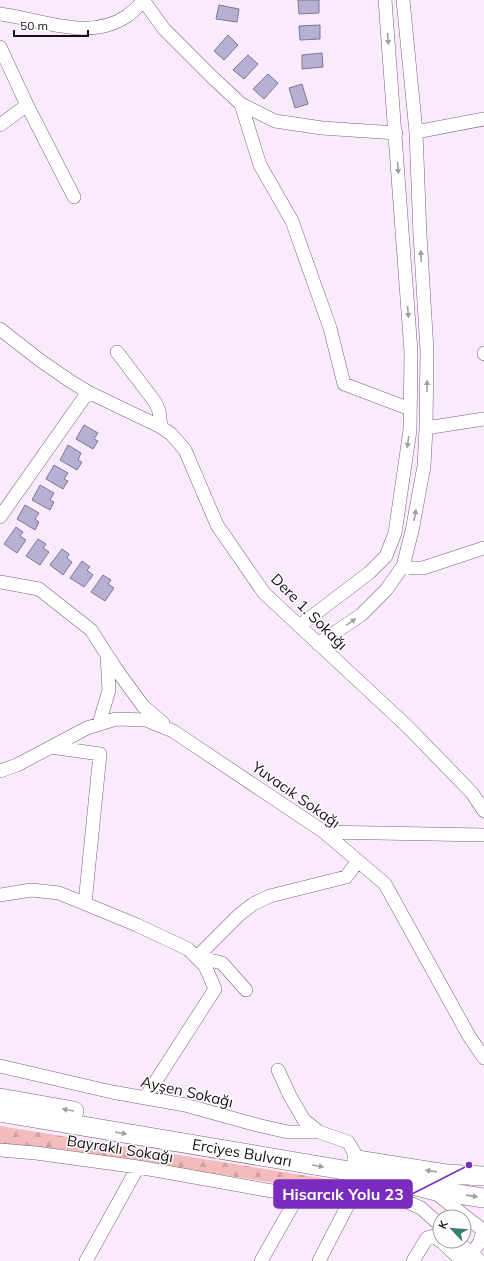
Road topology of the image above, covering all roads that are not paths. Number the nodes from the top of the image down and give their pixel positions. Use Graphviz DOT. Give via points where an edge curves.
graph roads {
  1 [pos="385,0"];
  2 [pos="402,0"];
  3 [pos="143,1"];
  4 [pos="0,14"];
  5 [pos="0,47"];
  6 [pos="241,104"];
  7 [pos="27,105"];
  8 [pos="484,119"];
  9 [pos="0,125"];
  10 [pos="416,132"];
  11 [pos="396,134"];
  12 [pos="74,197"];
  13 [pos="0,329"];
  14 [pos="118,352"];
  15 [pos="88,392"];
  16 [pos="410,409"];
  17 [pos="484,419"];
  18 [pos="161,427"];
  19 [pos="426,428"];
  20 [pos="0,516"];
  21 [pos="484,548"];
  22 [pos="403,566"];
  23 [pos="0,582"];
  24 [pos="299,626"];
  25 [pos="318,644"];
  26 [pos="107,654"];
  27 [pos="99,724"];
  28 [pos="173,731"];
  29 [pos="51,747"];
  30 [pos="0,771"];
  31 [pos="484,811"];
  32 [pos="324,832"];
  33 [pos="484,835"];
  34 [pos="358,861"];
  35 [pos="0,895"];
  36 [pos="85,903"];
  37 [pos="197,958"];
  38 [pos="246,990"];
  39 [pos="484,1058"];
  40 [pos="0,1066"];
  41 [pos="278,1070"];
  42 [pos="0,1098"];
  43 [pos="145,1098"];
  44 [pos="0,1112"];
  45 [pos="320,1132"];
  46 [pos="0,1150"];
  47 [pos="354,1160"];
  48 [pos="138,1167"];
  49 [pos="484,1176"];
  50 [pos="432,1190"];
  51 [pos="299,1194"];
  52 [pos="353,1196"];
  53 [pos="484,1198"];
  54 [pos="432,1218"];
  55 [pos="483,1230"];
  56 [pos="432,1237"];
  57 [pos="453,1249"];
  58 [pos="463,1249"];
  59 [pos="470,1259"];
  60 [pos="86,1261"];
  61 [pos="261,1261"];
  62 [pos="318,1261"];
  63 [pos="413,1261"];
  1 -- 11 [label="street, one-way"];
  2 -- 10 [label="street"];
  3 -- 4 [label="street" via="127,16 107,25 84,29"];
  3 -- 6 [label="street" via="164,29"];
  5 -- 7 [label="street"];
  6 -- 11 [label="street" via="275,121"];
  6 -- 16 [label="street" via="260,165 292,220 330,328 344,384"];
  7 -- 9 [label="street"];
  7 -- 12 [label="street"];
  8 -- 10 [label="street"];
  19 -- 10 [label="street, one-way" via="427,350"];
  11 -- 16 [label="street, one-way" via="411,352"];
  13 -- 15 [label="street, Dere 1. Sokağı" via="40,361"];
  14 -- 18 [label="street" via="155,402"];
  15 -- 18 [label="street, Dere 1. Sokağı"];
  15 -- 20 [label="street"];
  16 -- 24 [label="street, one-way" via="410,430 395,533 386,556 369,573"];
  17 -- 19 [label="street"];
  18 -- 24 [label="street, Dere 1. Sokağı" via="185,450 217,525 264,593"];
  22 -- 19 [label="street, one-way" via="424,466"];
  21 -- 22 [label="street" via="423,568"];
  25 -- 22 [label="street, one-way" via="361,615 386,590"];
  23 -- 26 [label="street" via="39,589 91,630"];
  24 -- 25 [label="street, Dere 1. Sokağı"];
  25 -- 31 [label="street, Dere 1. Sokağı" via="408,727 472,793"];
  26 -- 27 [label="street" via="109,690"];
  26 -- 28 [label="street" via="143,706"];
  27 -- 28 [label="street, Yuvacık Sokağı" via="116,719 146,720"];
  27 -- 29 [label="street, Yuvacık Sokağı"];
  28 -- 32 [label="street, Yuvacık Sokağı"];
  29 -- 30 [label="street, Yuvacık Sokağı"];
  29 -- 36 [label="street" via="100,754"];
  32 -- 33 [label="street"];
  32 -- 34 [label="street, Yuvacık Sokağı"];
  34 -- 37 [label="street" via="346,877 270,896 253,904"];
  34 -- 39 [label="street, Yuvacık Sokağı" via="385,884 469,1036"];
  35 -- 36 [label="street" via="31,890 59,893"];
  36 -- 37 [label="street" via="188,949"];
  37 -- 38 [label="street" via="222,963"];
  37 -- 43 [label="street" via="205,966 216,989"];
  40 -- 43 [label="street, Ayşen Sokağı"];
  41 -- 45 [label="street" via="304,1120"];
  47 -- 42 [label="highway, Erciyes Bulvarı, one-way"];
  43 -- 45 [label="street, Ayşen Sokağı" via="185,1105 288,1132"];
  44 -- 50 [label="highway, Erciyes Bulvarı, one-way" via="373,1176"];
  45 -- 47 [label="street, Ayşen Sokağı" via="348,1142 354,1152"];
  46 -- 48 [label="street, Bayraklı Sokağı"];
  49 -- 47 [label="highway, Erciyes Bulvarı, one-way" via="446,1174"];
  48 -- 51 [label="street, Bayraklı Sokağı"];
  48 -- 60 [label="street"];
  50 -- 53 [label="highway, Erciyes Bulvarı, one-way"];
  50 -- 55 [label="street"];
  51 -- 52 [label="street, Bayraklı Sokağı"];
  51 -- 61 [label="street"];
  52 -- 54 [label="street, Bayraklı Sokağı" via="398,1198 421,1208"];
  52 -- 62 [label="street"];
  55 -- 59 [label="street" via="480,1242"];
  56 -- 63 [label="street" via="427,1238"];
  57 -- 59 [label="street"];
  58 -- 59 [label="street"];
}
